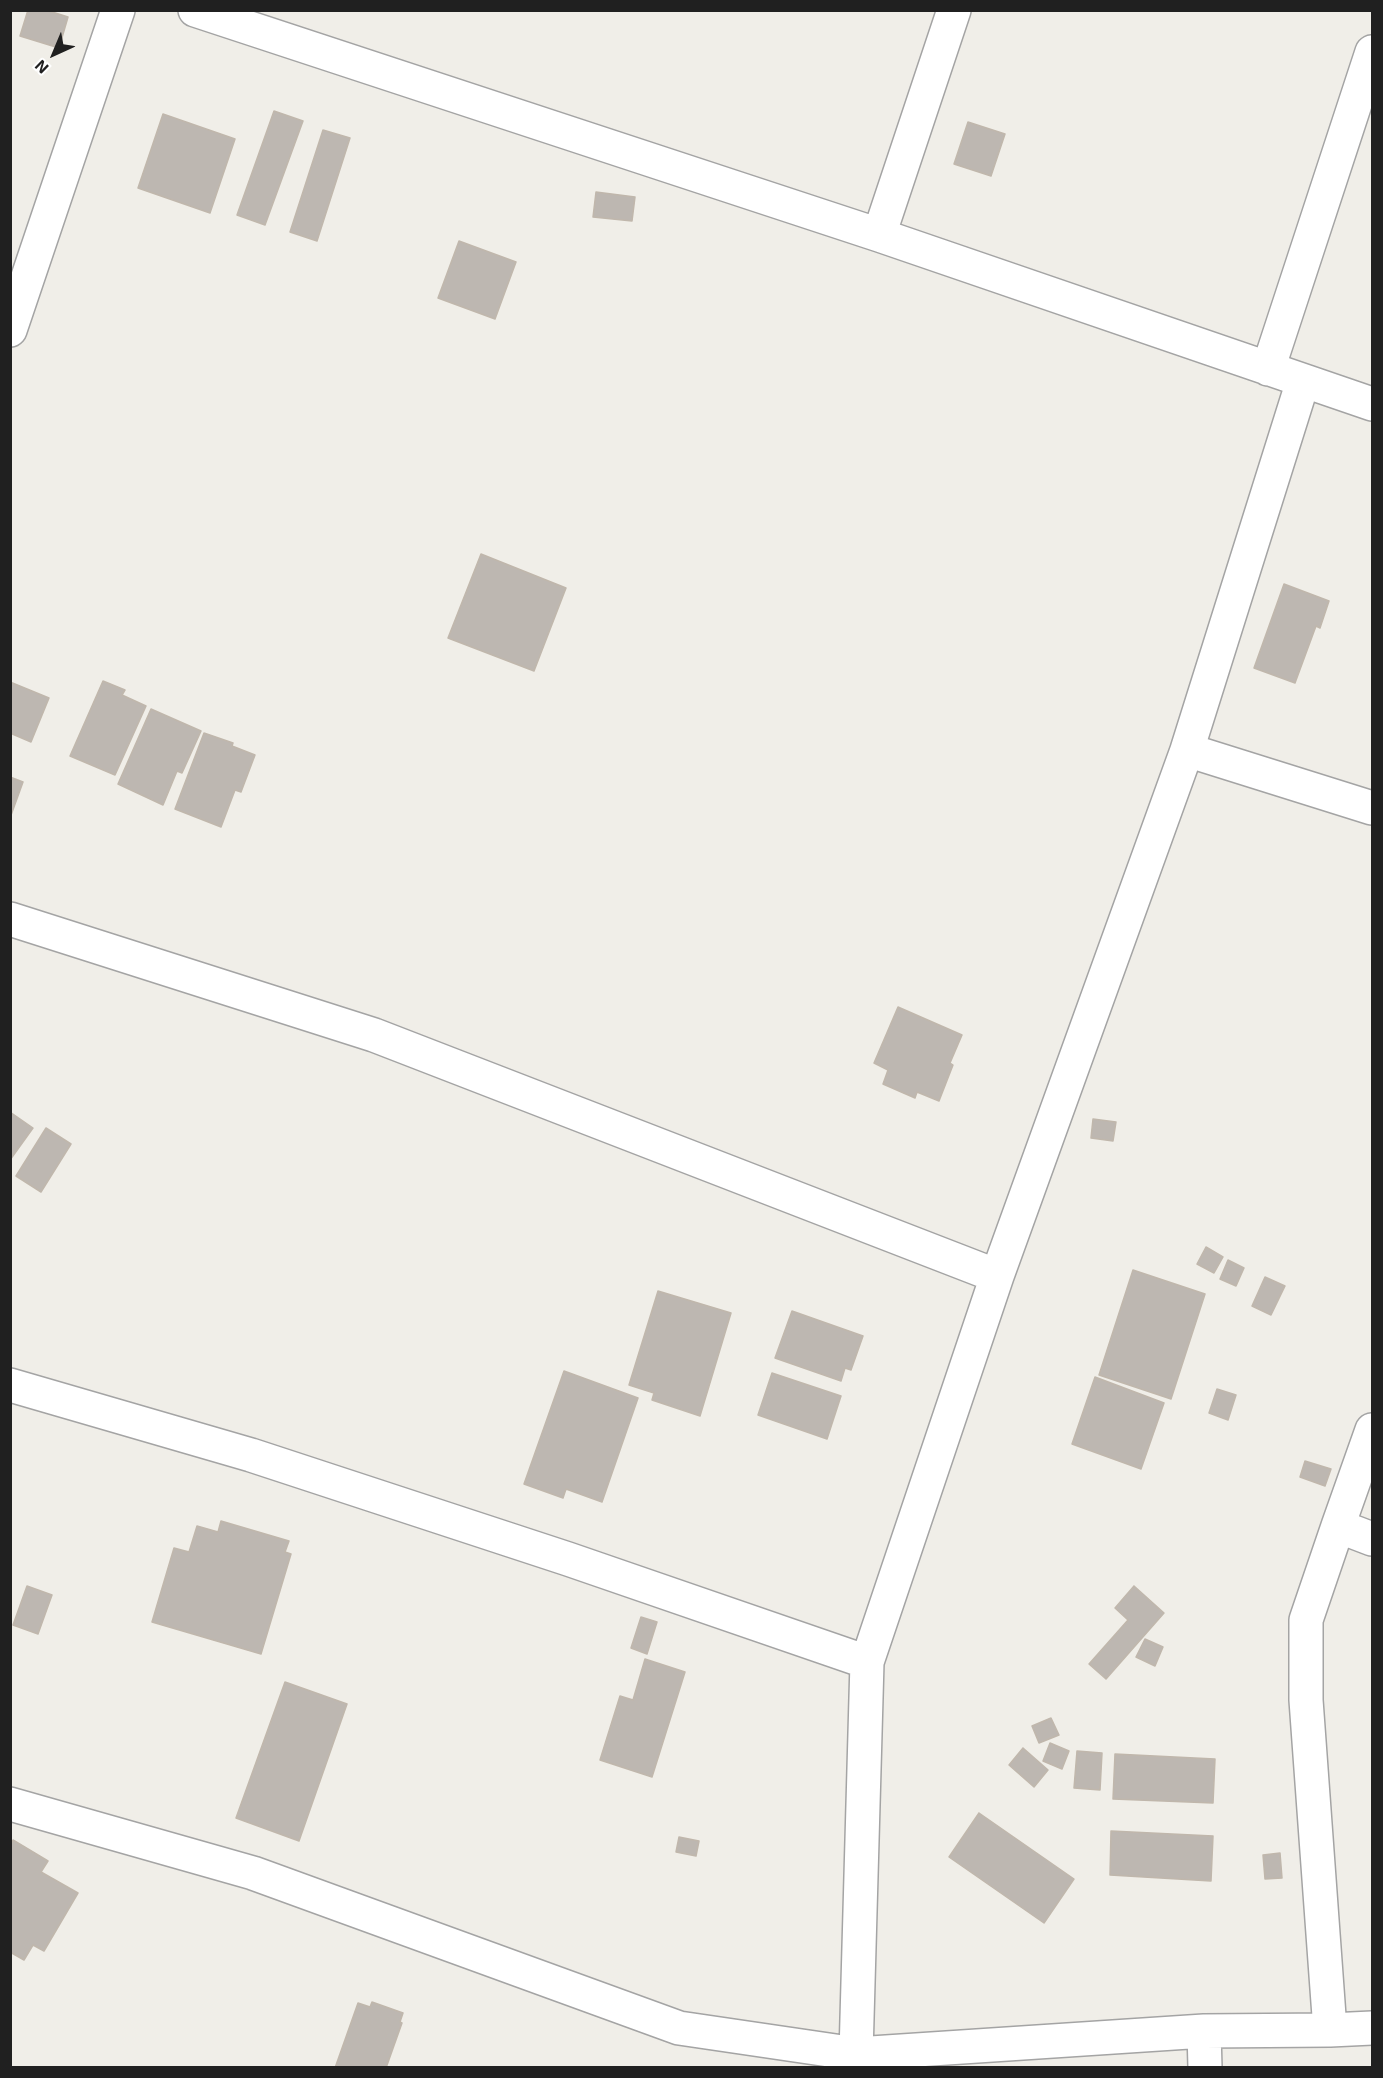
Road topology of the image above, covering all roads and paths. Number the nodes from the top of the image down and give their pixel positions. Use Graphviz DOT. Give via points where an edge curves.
graph roads {
  1 [pos="118,10"];
  2 [pos="195,10"];
  3 [pos="954,10"];
  4 [pos="1372,52"];
  5 [pos="879,235"];
  6 [pos="10,330"];
  7 [pos="1268,369"];
  8 [pos="1303,381"];
  9 [pos="1372,404"];
  10 [pos="1187,750"];
  11 [pos="1372,808"];
  12 [pos="10,919"];
  13 [pos="997,1276"];
  14 [pos="10,1385"];
  15 [pos="1372,1430"];
  16 [pos="1338,1526"];
  17 [pos="1372,1539"];
  18 [pos="867,1662"];
  19 [pos="10,1804"];
  20 [pos="1372,2028"];
  21 [pos="1330,2030"];
  22 [pos="1204,2031"];
  23 [pos="856,2054"];
  24 [pos="1205,2067"];
  1 -- 6 [label="street"];
  2 -- 5 [label="street"];
  3 -- 5 [label="street"];
  4 -- 7 [label="street"];
  5 -- 7 [label="street"];
  7 -- 8 [label="street"];
  8 -- 9 [label="street"];
  8 -- 10 [label="street"];
  10 -- 11 [label="street"];
  10 -- 13 [label="street"];
  12 -- 13 [label="street" via="374,1035"];
  13 -- 18 [label="street"];
  14 -- 18 [label="street" via="263,1458"];
  15 -- 16 [label="street"];
  16 -- 17 [label="street"];
  16 -- 21 [label="street" via="1306,1620 1306,1700"];
  18 -- 23 [label="street"];
  19 -- 23 [label="street" via="253,1873 679,2028"];
  20 -- 21 [label="street"];
  21 -- 22 [label="street"];
  22 -- 23 [label="street"];
  22 -- 24 [label="street"];
}
